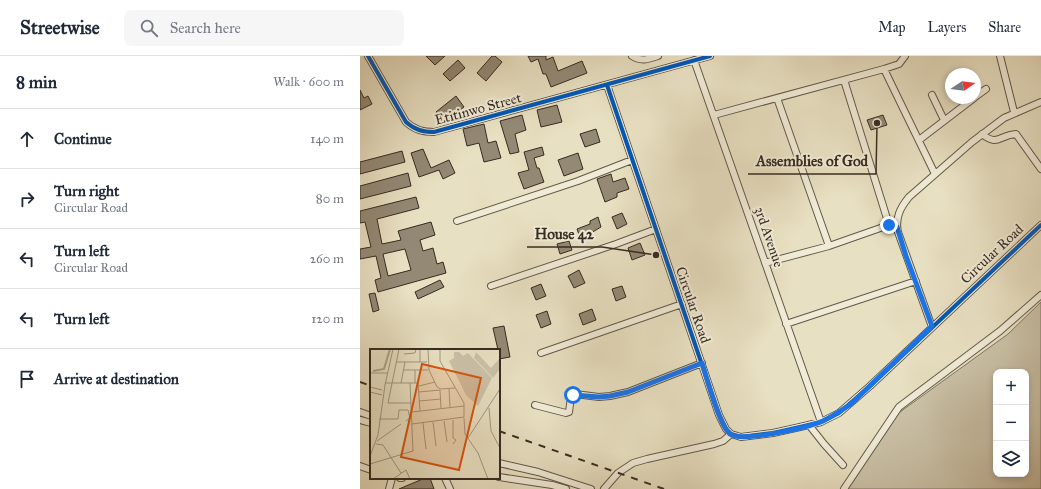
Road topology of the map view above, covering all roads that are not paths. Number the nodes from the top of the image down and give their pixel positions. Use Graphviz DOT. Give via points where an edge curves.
graph roads {
  1 [pos="368,56"];
  2 [pos="632,56"];
  3 [pos="658,56"];
  4 [pos="710,56"];
  5 [pos="905,56"];
  6 [pos="1000,56"];
  7 [pos="694,60"];
  8 [pos="884,69"];
  9 [pos="844,80"];
  10 [pos="608,85"];
  11 [pos="986,89"];
  12 [pos="981,93"];
  13 [pos="932,95"];
  14 [pos="777,98"];
  15 [pos="1041,102"];
  16 [pos="967,104"];
  17 [pos="1014,112"];
  18 [pos="714,115"];
  19 [pos="944,120"];
  20 [pos="982,134"];
  21 [pos="919,140"];
  22 [pos="632,160"];
  23 [pos="1041,169"];
  24 [pos="935,174"];
  25 [pos="457,220"];
  26 [pos="889,225"];
  27 [pos="1041,225"];
  28 [pos="897,227"];
  29 [pos="656,229"];
  30 [pos="829,246"];
  31 [pos="765,264"];
  32 [pos="916,281"];
  33 [pos="491,286"];
  34 [pos="1041,295"];
  35 [pos="682,304"];
  36 [pos="786,324"];
  37 [pos="932,326"];
  38 [pos="541,353"];
  39 [pos="702,363"];
  40 [pos="535,405"];
  41 [pos="360,412"];
  42 [pos="370,416"];
  43 [pos="360,420"];
  44 [pos="821,422"];
  45 [pos="370,423"];
  46 [pos="809,425"];
  47 [pos="731,434"];
  48 [pos="500,463"];
  49 [pos="843,465"];
  50 [pos="360,466"];
  51 [pos="370,470"];
  52 [pos="500,477"];
  53 [pos="392,479"];
  54 [pos="445,479"];
  55 [pos="389,489"];
  56 [pos="450,489"];
  57 [pos="566,489"];
  58 [pos="591,489"];
  59 [pos="604,489"];
  60 [pos="844,489"];
  1 -- 10 [label="street, Etitinwo Street" via="406,122 412,128 426,132 434,132"];
  2 -- 3 [label="street" via="644,60"];
  4 -- 7 [label="street, Etitinwo Street"];
  5 -- 8 [label="street" via="899,64"];
  6 -- 17 [label="street"];
  7 -- 10 [label="street, Etitinwo Street"];
  7 -- 18 [label="street, 3rd Avenue"];
  8 -- 9 [label="street"];
  8 -- 21 [label="street"];
  9 -- 14 [label="street"];
  9 -- 26 [label="street"];
  10 -- 22 [label="street, Circular Road"];
  11 -- 12 [label="street"];
  13 -- 19 [label="street"];
  14 -- 18 [label="street"];
  14 -- 30 [label="street"];
  15 -- 17 [label="street"];
  16 -- 19 [label="street"];
  17 -- 20 [label="street"];
  18 -- 31 [label="street, 3rd Avenue"];
  19 -- 21 [label="street"];
  20 -- 23 [label="street" via="994,141 1016,134"];
  20 -- 24 [label="street"];
  21 -- 24 [label="street"];
  22 -- 25 [label="street" via="578,181"];
  22 -- 29 [label="street, Circular Road"];
  24 -- 28 [label="street" via="903,204"];
  26 -- 28 [label="street"];
  26 -- 30 [label="street"];
  27 -- 37 [label="street, Circular Road"];
  28 -- 32 [label="street"];
  29 -- 33 [label="street"];
  29 -- 35 [label="street, Circular Road"];
  30 -- 31 [label="street"];
  31 -- 36 [label="street, 3rd Avenue"];
  32 -- 36 [label="street"];
  32 -- 37 [label="street"];
  34 -- 60 [label="street" via="1000,331 899,407"];
  35 -- 38 [label="street"];
  35 -- 39 [label="street, Circular Road"];
  36 -- 44 [label="street, 3rd Avenue"];
  37 -- 44 [label="street, Circular Road" via="851,404"];
  39 -- 40 [label="street" via="628,392 599,397 575,394 571,397 569,412 566,413"];
  39 -- 47 [label="street, Circular Road" via="719,415"];
  41 -- 42 [label="street"];
  43 -- 45 [label="street"];
  44 -- 46 [label="street, Circular Road"];
  46 -- 47 [label="street, Circular Road" via="749,437"];
  46 -- 49 [label="street"];
  47 -- 59 [label="street" via="714,444 633,463 618,473"];
  48 -- 58 [label="street"];
  50 -- 51 [label="street"];
  52 -- 57 [label="street"];
  53 -- 55 [label="street"];
  54 -- 56 [label="street"];
}
